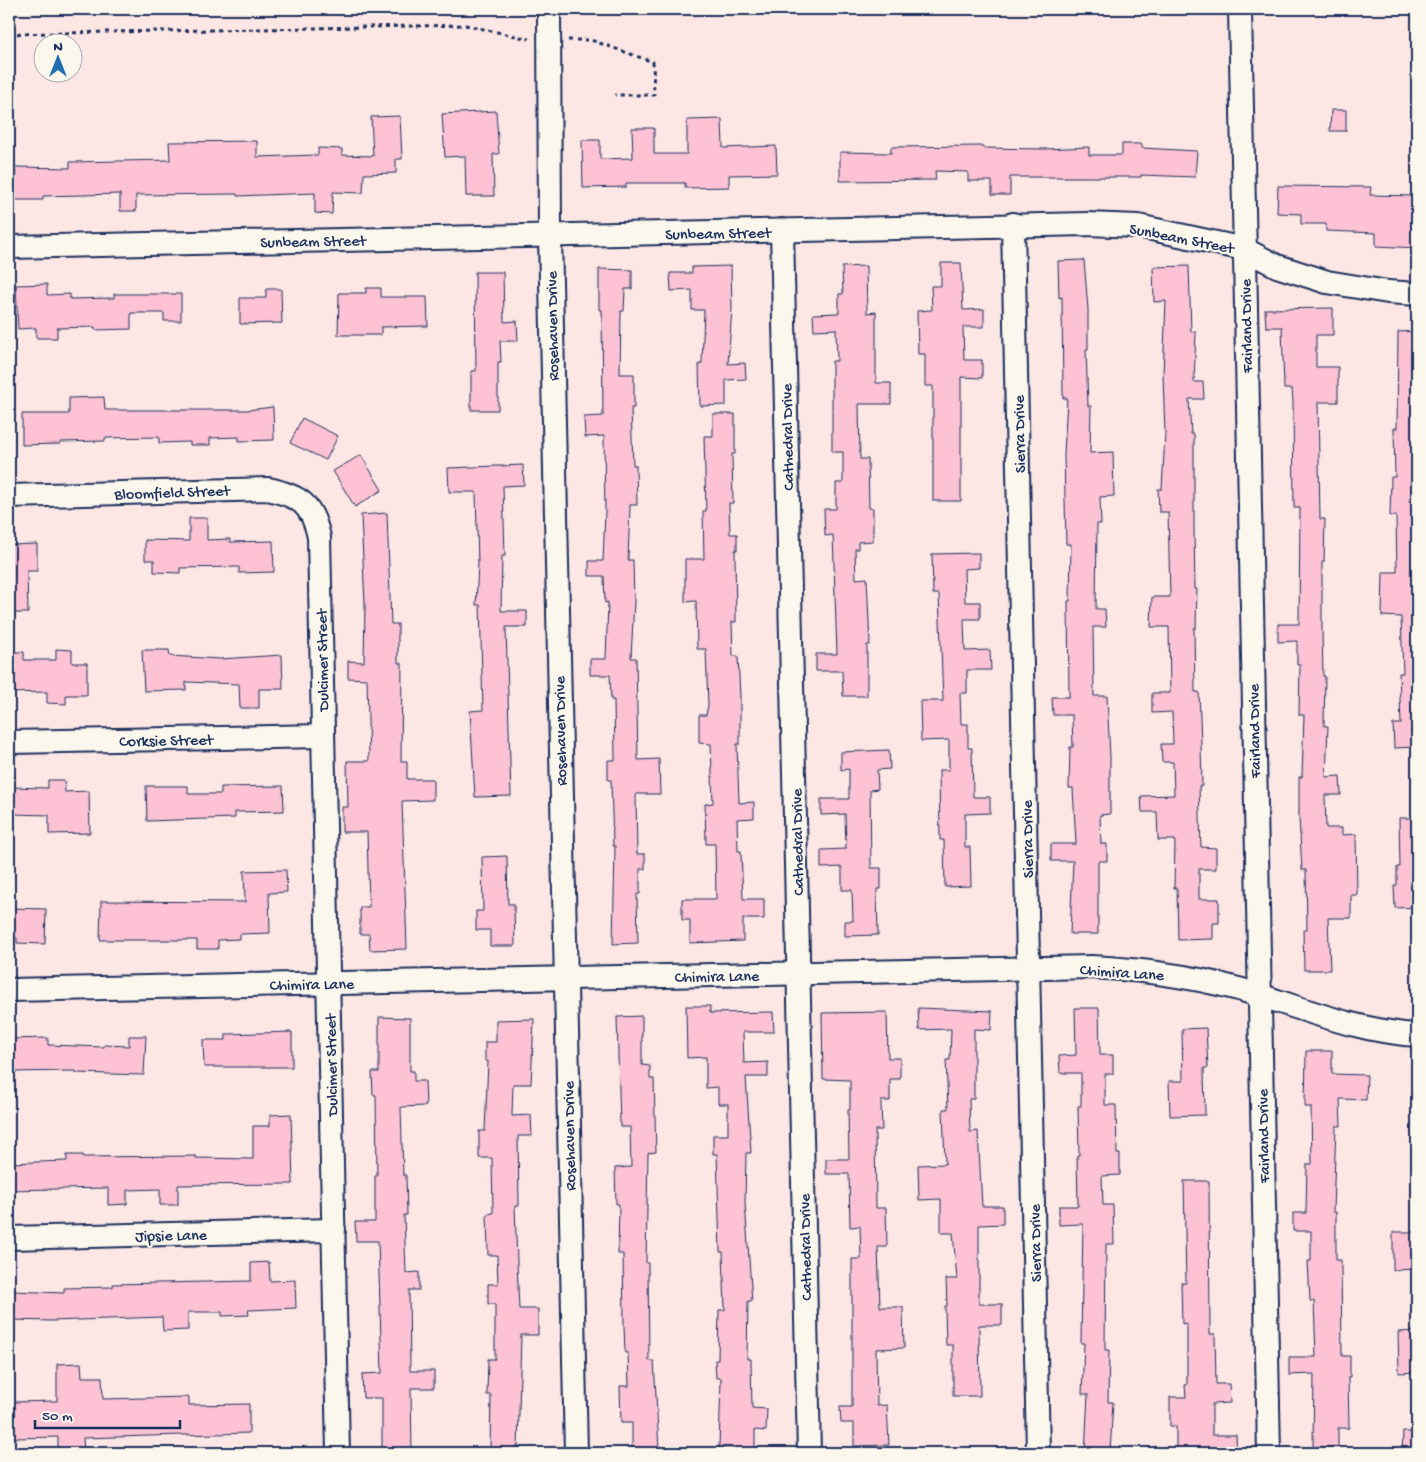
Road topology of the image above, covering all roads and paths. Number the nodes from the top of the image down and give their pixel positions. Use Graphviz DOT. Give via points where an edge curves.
graph roads {
  1 [pos="549,9"];
  2 [pos="1240,9"];
  3 [pos="9,34"];
  4 [pos="550,40"];
  5 [pos="615,96"];
  6 [pos="1013,224"];
  7 [pos="782,230"];
  8 [pos="550,235"];
  9 [pos="9,247"];
  10 [pos="1244,249"];
  11 [pos="1417,294"];
  12 [pos="9,496"];
  13 [pos="317,528"];
  14 [pos="322,736"];
  15 [pos="9,742"];
  16 [pos="1029,968"];
  17 [pos="799,974"];
  18 [pos="564,978"];
  19 [pos="328,982"];
  20 [pos="9,990"];
  21 [pos="1258,995"];
  22 [pos="1417,1035"];
  23 [pos="334,1230"];
  24 [pos="9,1238"];
  25 [pos="338,1453"];
  26 [pos="576,1453"];
  27 [pos="809,1453"];
  28 [pos="1038,1453"];
  29 [pos="1269,1453"];
  1 -- 4 [label="street, Rosehaven Drive"];
  2 -- 10 [label="street, Fairland Drive"];
  3 -- 4 [label="path" via="465,25 525,39"];
  4 -- 5 [label="path" via="591,40 653,62 654,96"];
  4 -- 8 [label="street, Rosehaven Drive"];
  6 -- 7 [label="street, Sunbeam Street"];
  6 -- 10 [label="street, Sunbeam Street" via="1138,226"];
  6 -- 16 [label="street, Sierra Drive"];
  7 -- 8 [label="street, Sunbeam Street"];
  7 -- 17 [label="street, Cathedral Drive"];
  8 -- 9 [label="street, Sunbeam Street"];
  8 -- 18 [label="street, Rosehaven Drive"];
  10 -- 11 [label="street, Sunbeam Street" via="1277,266 1327,282"];
  10 -- 21 [label="street, Fairland Drive"];
  12 -- 13 [label="street, Bloomfield Street" via="268,489 287,493 304,502 315,518"];
  13 -- 14 [label="street, Dulcimer Street"];
  14 -- 15 [label="street, Corksie Street"];
  14 -- 19 [label="street, Dulcimer Street"];
  16 -- 17 [label="street, Chimira Lane"];
  16 -- 21 [label="street, Chimira Lane" via="1146,970 1199,979"];
  16 -- 28 [label="street, Sierra Drive"];
  17 -- 18 [label="street, Chimira Lane"];
  17 -- 27 [label="street, Cathedral Drive"];
  18 -- 19 [label="street, Chimira Lane"];
  18 -- 26 [label="street, Rosehaven Drive"];
  19 -- 20 [label="street, Chimira Lane"];
  19 -- 23 [label="street, Dulcimer Street"];
  21 -- 22 [label="street, Chimira Lane" via="1360,1026"];
  21 -- 29 [label="street, Fairland Drive"];
  23 -- 24 [label="street, Jipsie Lane"];
  23 -- 25 [label="street, Dulcimer Street"];
}
